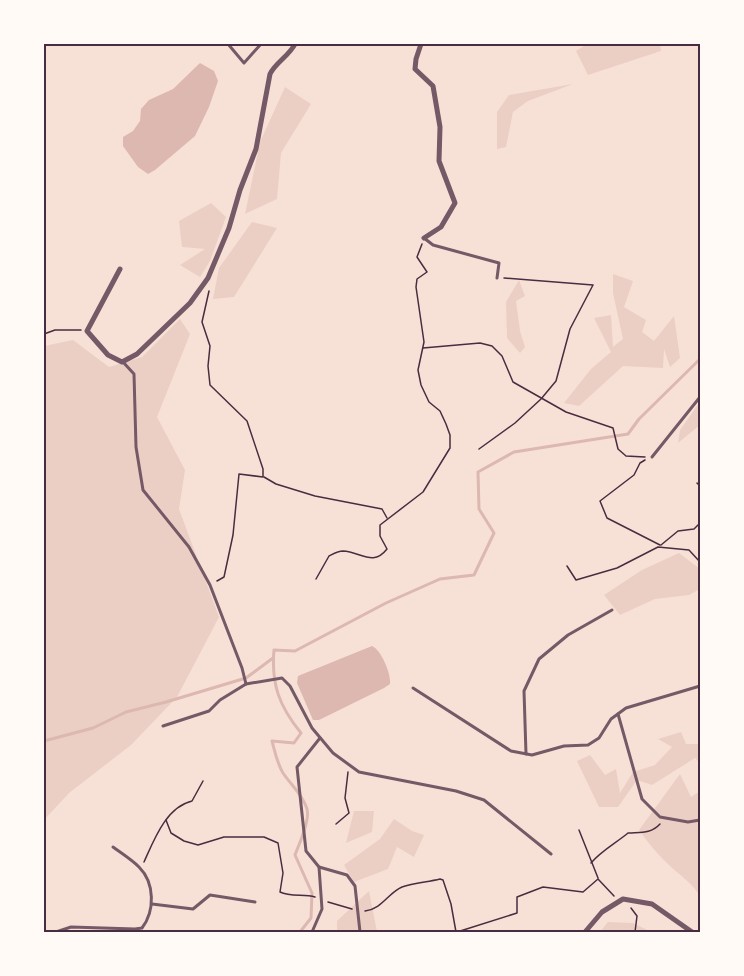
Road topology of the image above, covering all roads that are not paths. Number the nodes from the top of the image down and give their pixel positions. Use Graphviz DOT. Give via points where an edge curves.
graph roads {
  1 [pos="228,44"];
  2 [pos="261,44"];
  3 [pos="295,44"];
  4 [pos="421,44"];
  5 [pos="424,238"];
  6 [pos="120,269"];
  7 [pos="497,278"];
  8 [pos="122,362"];
  9 [pos="700,397"];
  10 [pos="652,457"];
  11 [pos="612,610"];
  12 [pos="246,684"];
  13 [pos="700,686"];
  14 [pos="413,688"];
  15 [pos="618,714"];
  16 [pos="163,726"];
  17 [pos="320,738"];
  18 [pos="526,754"];
  19 [pos="700,820"];
  20 [pos="113,847"];
  21 [pos="551,854"];
  22 [pos="318,867"];
  23 [pos="255,902"];
  24 [pos="152,904"];
  25 [pos="56,933"];
  26 [pos="312,933"];
  27 [pos="360,933"];
  28 [pos="585,933"];
  29 [pos="692,933"];
  1 -- 2 [label="lane" via="244,63"];
  3 -- 8 [label="street" via="270,74 255,149 208,278 190,303 137,354"];
  4 -- 5 [label="street" via="415,69 433,86 440,127 439,161 455,203 441,226"];
  5 -- 7 [label="lane" via="433,245 499,263"];
  6 -- 8 [label="street" via="87,331 108,355"];
  8 -- 12 [label="lane" via="134,374 136,447 143,490 189,547 210,585"];
  9 -- 10 [label="lane"];
  11 -- 18 [label="lane" via="568,635 539,659 524,691"];
  12 -- 16 [label="lane" via="209,711"];
  12 -- 17 [label="lane" via="282,678"];
  13 -- 15 [label="lane" via="626,708"];
  14 -- 18 [label="lane" via="511,751"];
  15 -- 18 [label="lane" via="599,738 588,745"];
  15 -- 19 [label="lane" via="642,799 660,817"];
  17 -- 21 [label="lane" via="359,772 456,790 484,800"];
  17 -- 22 [label="lane" via="297,767 306,851"];
  20 -- 24 [label="lane" via="141,868 150,886"];
  22 -- 26 [label="lane" via="322,909"];
  22 -- 27 [label="lane" via="347,875 355,886"];
  23 -- 24 [label="lane" via="210,895 193,909"];
  24 -- 25 [label="lane" via="150,918 142,927 70,927"];
  28 -- 29 [label="street" via="602,912 626,900 652,904"];
}
